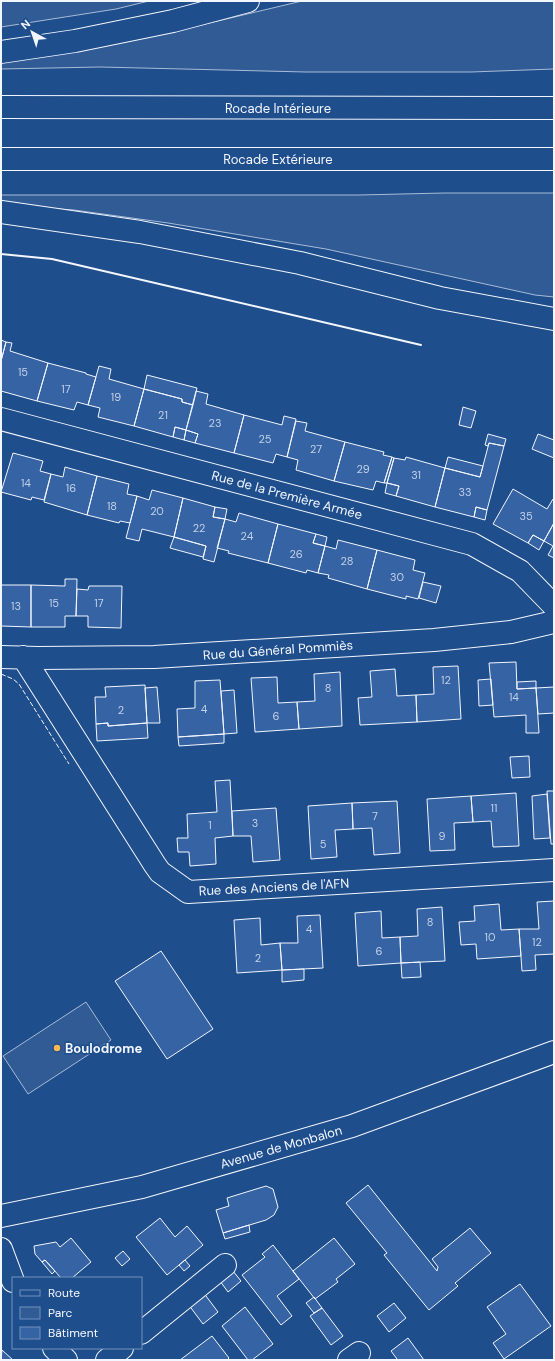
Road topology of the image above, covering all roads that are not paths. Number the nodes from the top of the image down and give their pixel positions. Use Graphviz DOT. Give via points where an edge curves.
graph roads {
  1 [pos="248,1"];
  2 [pos="1,52"];
  3 [pos="1,107"];
  4 [pos="554,108"];
  5 [pos="1,159"];
  6 [pos="554,160"];
  7 [pos="1,212"];
  8 [pos="554,319"];
  9 [pos="1,419"];
  10 [pos="554,606"];
  11 [pos="554,622"];
  12 [pos="1,657"];
  13 [pos="23,657"];
  14 [pos="554,870"];
  15 [pos="554,1052"];
  16 [pos="1,1216"];
  17 [pos="1,1249"];
  18 [pos="225,1266"];
  19 [pos="12,1278"];
  20 [pos="142,1331"];
  21 [pos="55,1349"];
  22 [pos="121,1349"];
  23 [pos="66,1360"];
  24 [pos="107,1360"];
  1 -- 2 [label="main road" via="173,21 75,41"];
  3 -- 4 [label="main road, Rocade Intérieure"];
  5 -- 6 [label="main road, Rocade Extérieure"];
  7 -- 8 [label="main road" via="140,232 300,263 440,298"];
  9 -- 10 [label="main road, Rue de la Première Armée" via="472,544 520,571"];
  11 -- 13 [label="main road, Rue du Général Pommiès" via="511,632 434,640 154,657"];
  12 -- 13 [label="main road, Rue du Général Pommiès"];
  13 -- 14 [label="main road, Rue des Anciens de l'AFN" via="155,865 160,872 188,892"];
  15 -- 16 [label="main road, Avenue de Monbalon" via="352,1126 142,1188"];
  17 -- 19 [label="main road"];
  18 -- 20 [label="main road"];
  21 -- 23 [label="main road"];
  22 -- 24 [label="main road"];
}
